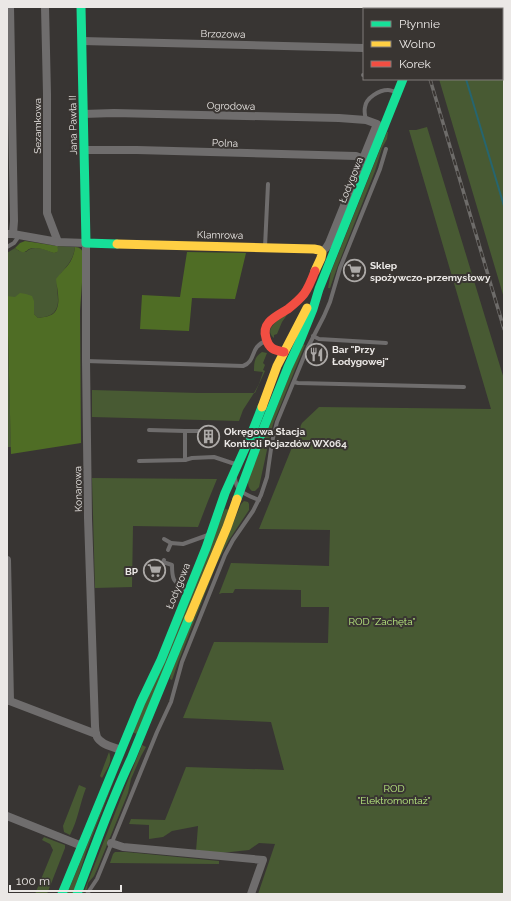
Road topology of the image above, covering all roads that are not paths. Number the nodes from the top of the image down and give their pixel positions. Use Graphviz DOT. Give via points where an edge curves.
graph roads {
  1 [pos="10,7"];
  2 [pos="45,7"];
  3 [pos="81,7"];
  4 [pos="82,41"];
  5 [pos="363,48"];
  6 [pos="400,84"];
  7 [pos="83,114"];
  8 [pos="366,120"];
  9 [pos="386,149"];
  10 [pos="84,150"];
  11 [pos="364,159"];
  12 [pos="268,184"];
  13 [pos="13,235"];
  14 [pos="58,242"];
  15 [pos="86,244"];
  16 [pos="7,247"];
  17 [pos="265,247"];
  18 [pos="321,252"];
  19 [pos="319,289"];
  20 [pos="313,336"];
  21 [pos="267,340"];
  22 [pos="386,343"];
  23 [pos="284,352"];
  24 [pos="292,358"];
  25 [pos="86,361"];
  26 [pos="294,382"];
  27 [pos="464,387"];
  28 [pos="148,430"];
  29 [pos="185,431"];
  30 [pos="202,431"];
  31 [pos="231,432"];
  32 [pos="250,435"];
  33 [pos="185,460"];
  34 [pos="139,461"];
  35 [pos="236,469"];
  36 [pos="238,492"];
  37 [pos="231,496"];
  38 [pos="259,500"];
  39 [pos="220,505"];
  40 [pos="211,534"];
  41 [pos="164,539"];
  42 [pos="171,543"];
  43 [pos="168,550"];
  44 [pos="7,560"];
  45 [pos="164,560"];
  46 [pos="188,592"];
  47 [pos="8,596"];
  48 [pos="8,700"];
  49 [pos="96,734"];
  50 [pos="121,750"];
  51 [pos="123,776"];
  52 [pos="7,816"];
  53 [pos="111,843"];
  54 [pos="82,846"];
  55 [pos="62,894"];
  56 [pos="78,894"];
  57 [pos="86,894"];
  58 [pos="251,894"];
  1 -- 13 [label="street"];
  2 -- 14 [label="street, Sezamkowa" via="47,213"];
  3 -- 4 [label="main road, Jana Pawła II"];
  4 -- 5 [label="street, Brzozowa"];
  4 -- 7 [label="main road, Jana Pawła II"];
  6 -- 8 [label="lane" via="382,91 366,102"];
  6 -- 19 [label="main road, Łodygowa"];
  7 -- 8 [label="street, Ogrodowa"];
  7 -- 10 [label="main road, Jana Pawła II"];
  8 -- 11 [label="street, Ogrodowa" via="377,124"];
  9 -- 20 [label="lane" via="340,268 330,302"];
  10 -- 11 [label="street, Polna" via="340,156"];
  10 -- 15 [label="main road, Jana Pawła II"];
  11 -- 18 [label="street" via="329,243"];
  12 -- 17 [label="lane"];
  13 -- 14 [label="street, Klamrowa"];
  13 -- 16 [label="lane" via="14,243"];
  14 -- 15 [label="street, Klamrowa"];
  15 -- 17 [label="main road, Klamrowa"];
  15 -- 25 [label="street, Konarowa"];
  17 -- 18 [label="main road, Klamrowa" via="318,249"];
  18 -- 21 [label="main road" via="321,258 308,288 294,304 267,323 264,332"];
  19 -- 23 [label="main road, Łodygowa"];
  19 -- 24 [label="main road, Łodygowa"];
  20 -- 22 [label="lane" via="320,339"];
  20 -- 26 [label="lane"];
  21 -- 23 [label="main road" via="272,348"];
  21 -- 25 [label="lane" via="258,345 249,363 241,366"];
  23 -- 24 [label="main road"];
  23 -- 32 [label="main road, Łodygowa"];
  24 -- 36 [label="main road, Łodygowa"];
  25 -- 49 [label="street, Konarowa"];
  26 -- 27 [label="lane"];
  26 -- 38 [label="lane" via="275,429 267,476"];
  28 -- 29 [label="lane"];
  29 -- 30 [label="lane"];
  29 -- 33 [label="lane"];
  31 -- 32 [label="lane"];
  32 -- 35 [label="main road, Łodygowa"];
  33 -- 34 [label="lane"];
  33 -- 35 [label="lane" via="214,457"];
  35 -- 36 [label="lane"];
  35 -- 39 [label="main road, Łodygowa"];
  36 -- 38 [label="lane"];
  36 -- 51 [label="main road, Łodygowa" via="227,527"];
  37 -- 39 [label="lane"];
  38 -- 53 [label="lane" via="225,555 182,662 171,702"];
  39 -- 40 [label="main road, Łodygowa"];
  40 -- 42 [label="lane" via="183,544"];
  40 -- 46 [label="main road, Łodygowa"];
  41 -- 42 [label="lane"];
  42 -- 43 [label="lane"];
  44 -- 47 [label="street"];
  45 -- 46 [label="lane" via="163,562 172,565 172,578"];
  46 -- 50 [label="main road, Łodygowa"];
  47 -- 48 [label="street"];
  48 -- 49 [label="street"];
  49 -- 50 [label="street" via="101,742"];
  50 -- 51 [label="main road" via="124,756"];
  50 -- 54 [label="main road, Łodygowa"];
  51 -- 56 [label="main road, Łodygowa"];
  52 -- 54 [label="street"];
  53 -- 57 [label="lane" via="97,879"];
  53 -- 58 [label="street" via="123,847 263,860"];
  54 -- 55 [label="main road, Łodygowa"];
}
